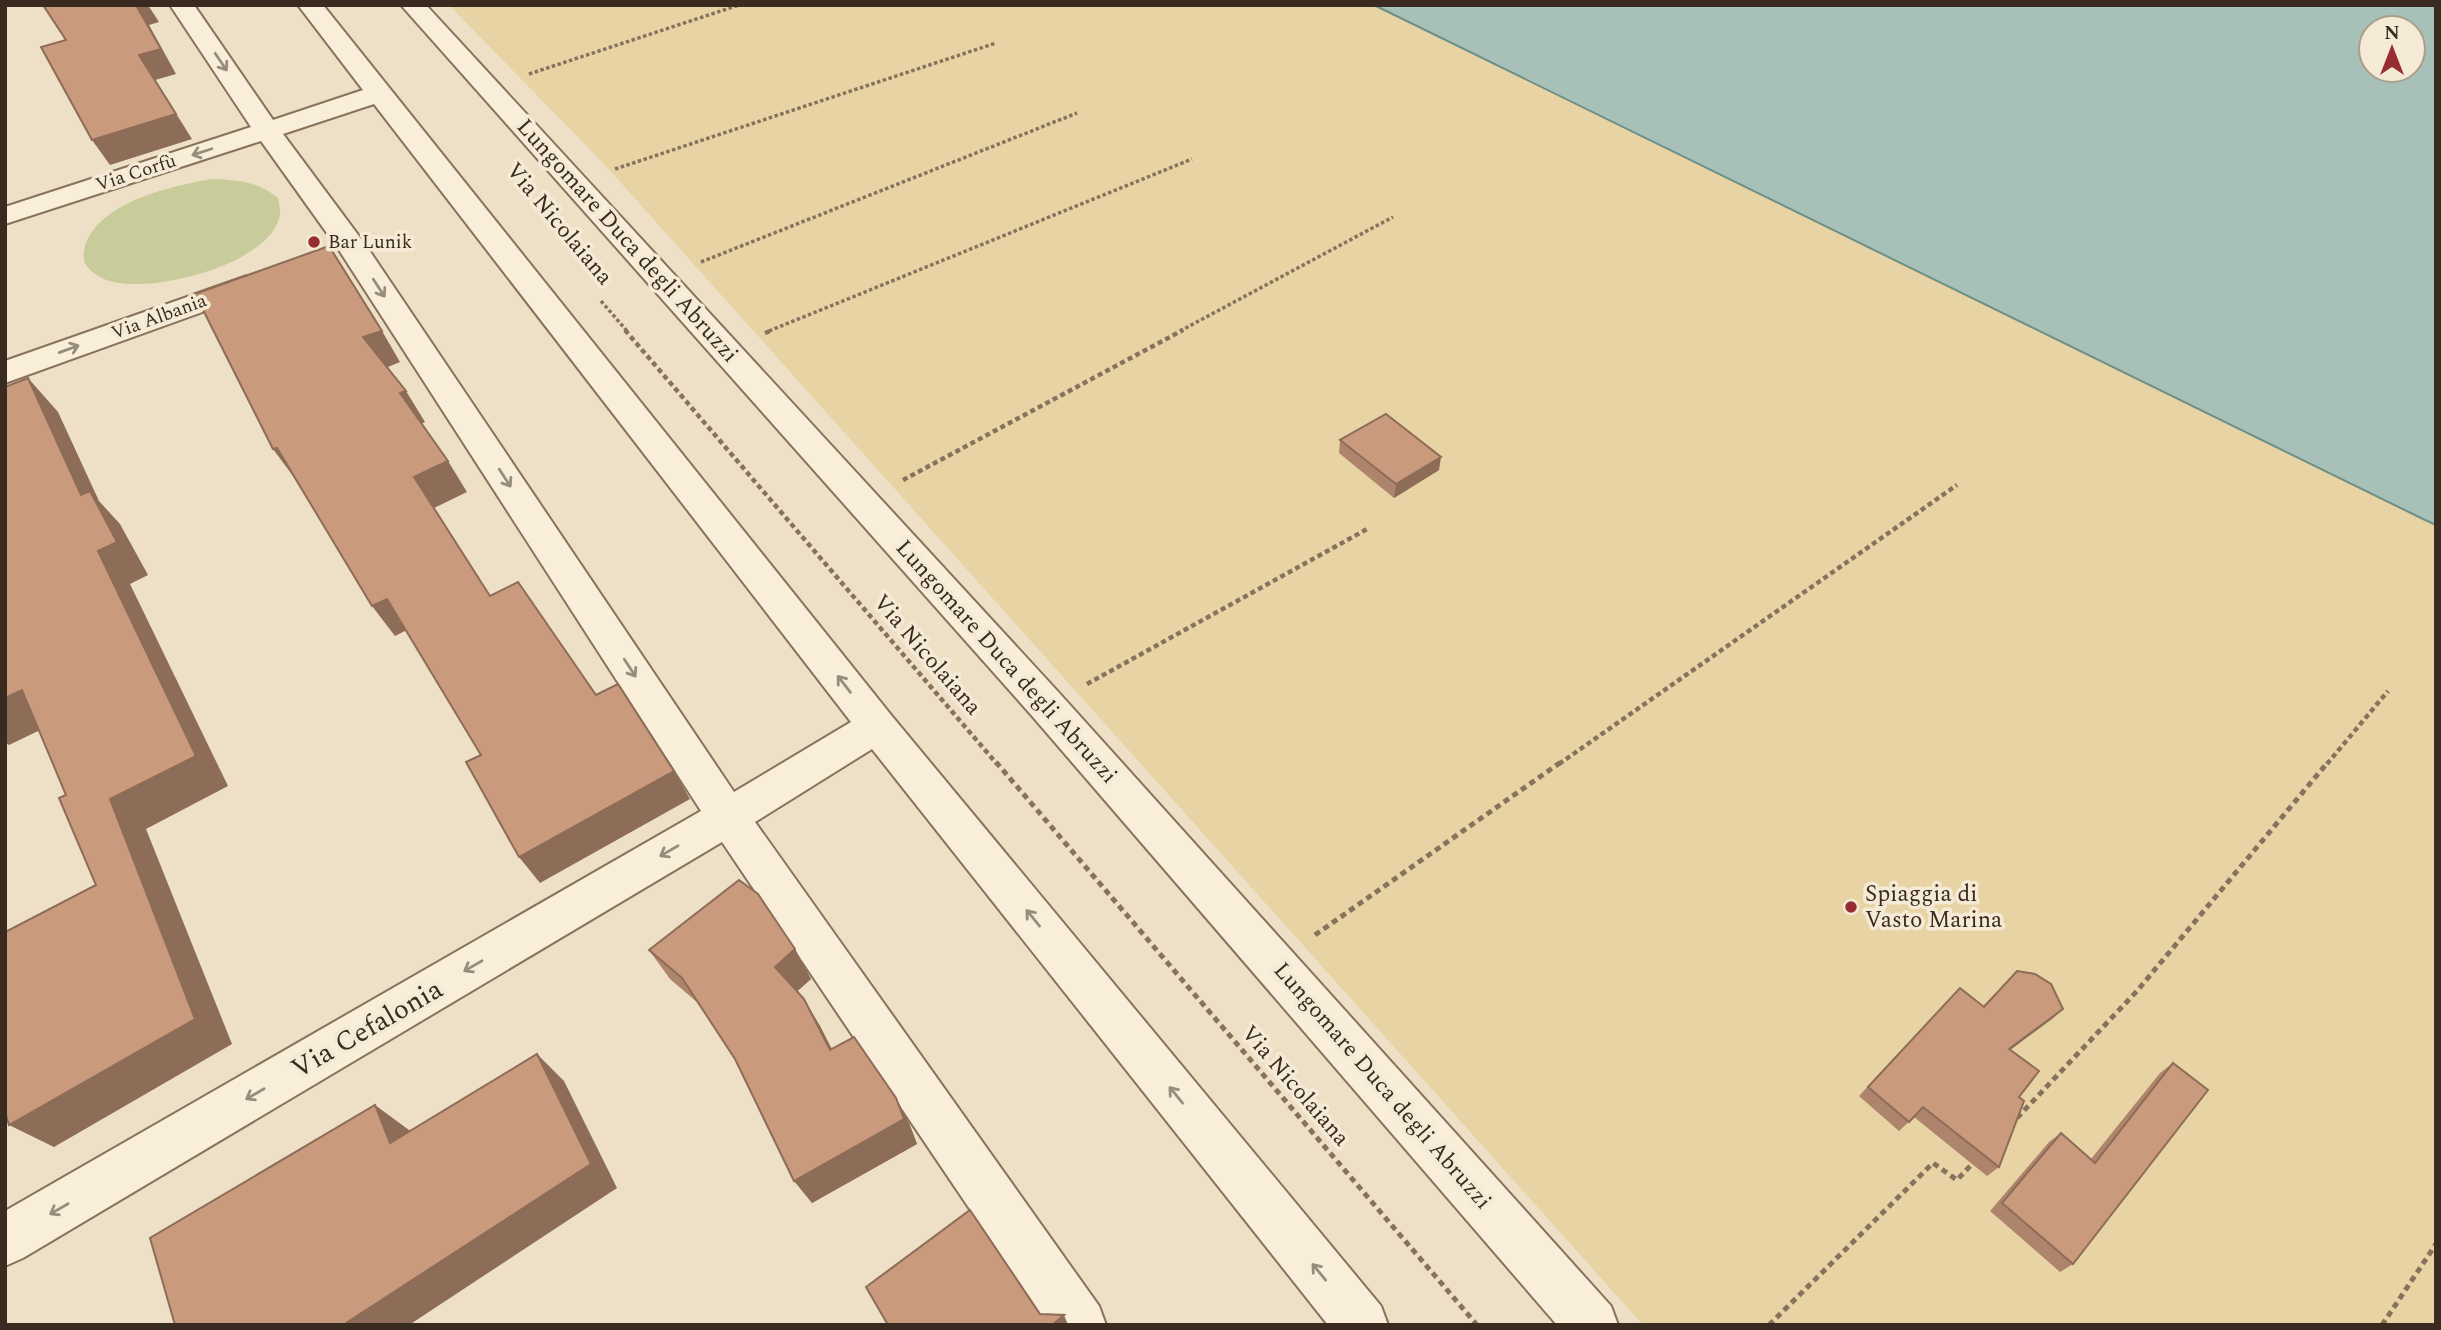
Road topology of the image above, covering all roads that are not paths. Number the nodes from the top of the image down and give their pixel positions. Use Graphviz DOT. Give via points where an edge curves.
graph roads {
  1 [pos="182,5"];
  2 [pos="310,5"];
  3 [pos="413,5"];
  4 [pos="380,93"];
  5 [pos="267,131"];
  6 [pos="5,216"];
  7 [pos="275,275"];
  8 [pos="5,373"];
  9 [pos="877,726"];
  10 [pos="728,817"];
  11 [pos="5,1240"];
  12 [pos="1080,1325"];
  13 [pos="1362,1325"];
  14 [pos="1592,1325"];
  1 -- 5 [label="street, one-way"];
  2 -- 4 [label="street"];
  3 -- 14 [label="street, Lungomare Duca degli Abruzzi" via="1047,706"];
  4 -- 5 [label="street, Via Corfù"];
  9 -- 4 [label="street, one-way"];
  5 -- 6 [label="street, Via Corfù, one-way"];
  5 -- 10 [label="street, one-way" via="339,251"];
  8 -- 7 [label="street, Via Albania, one-way"];
  9 -- 10 [label="street, Via Cefalonia"];
  13 -- 9 [label="street, one-way"];
  10 -- 11 [label="street, Via Cefalonia, one-way"];
  10 -- 12 [label="street"];
}
